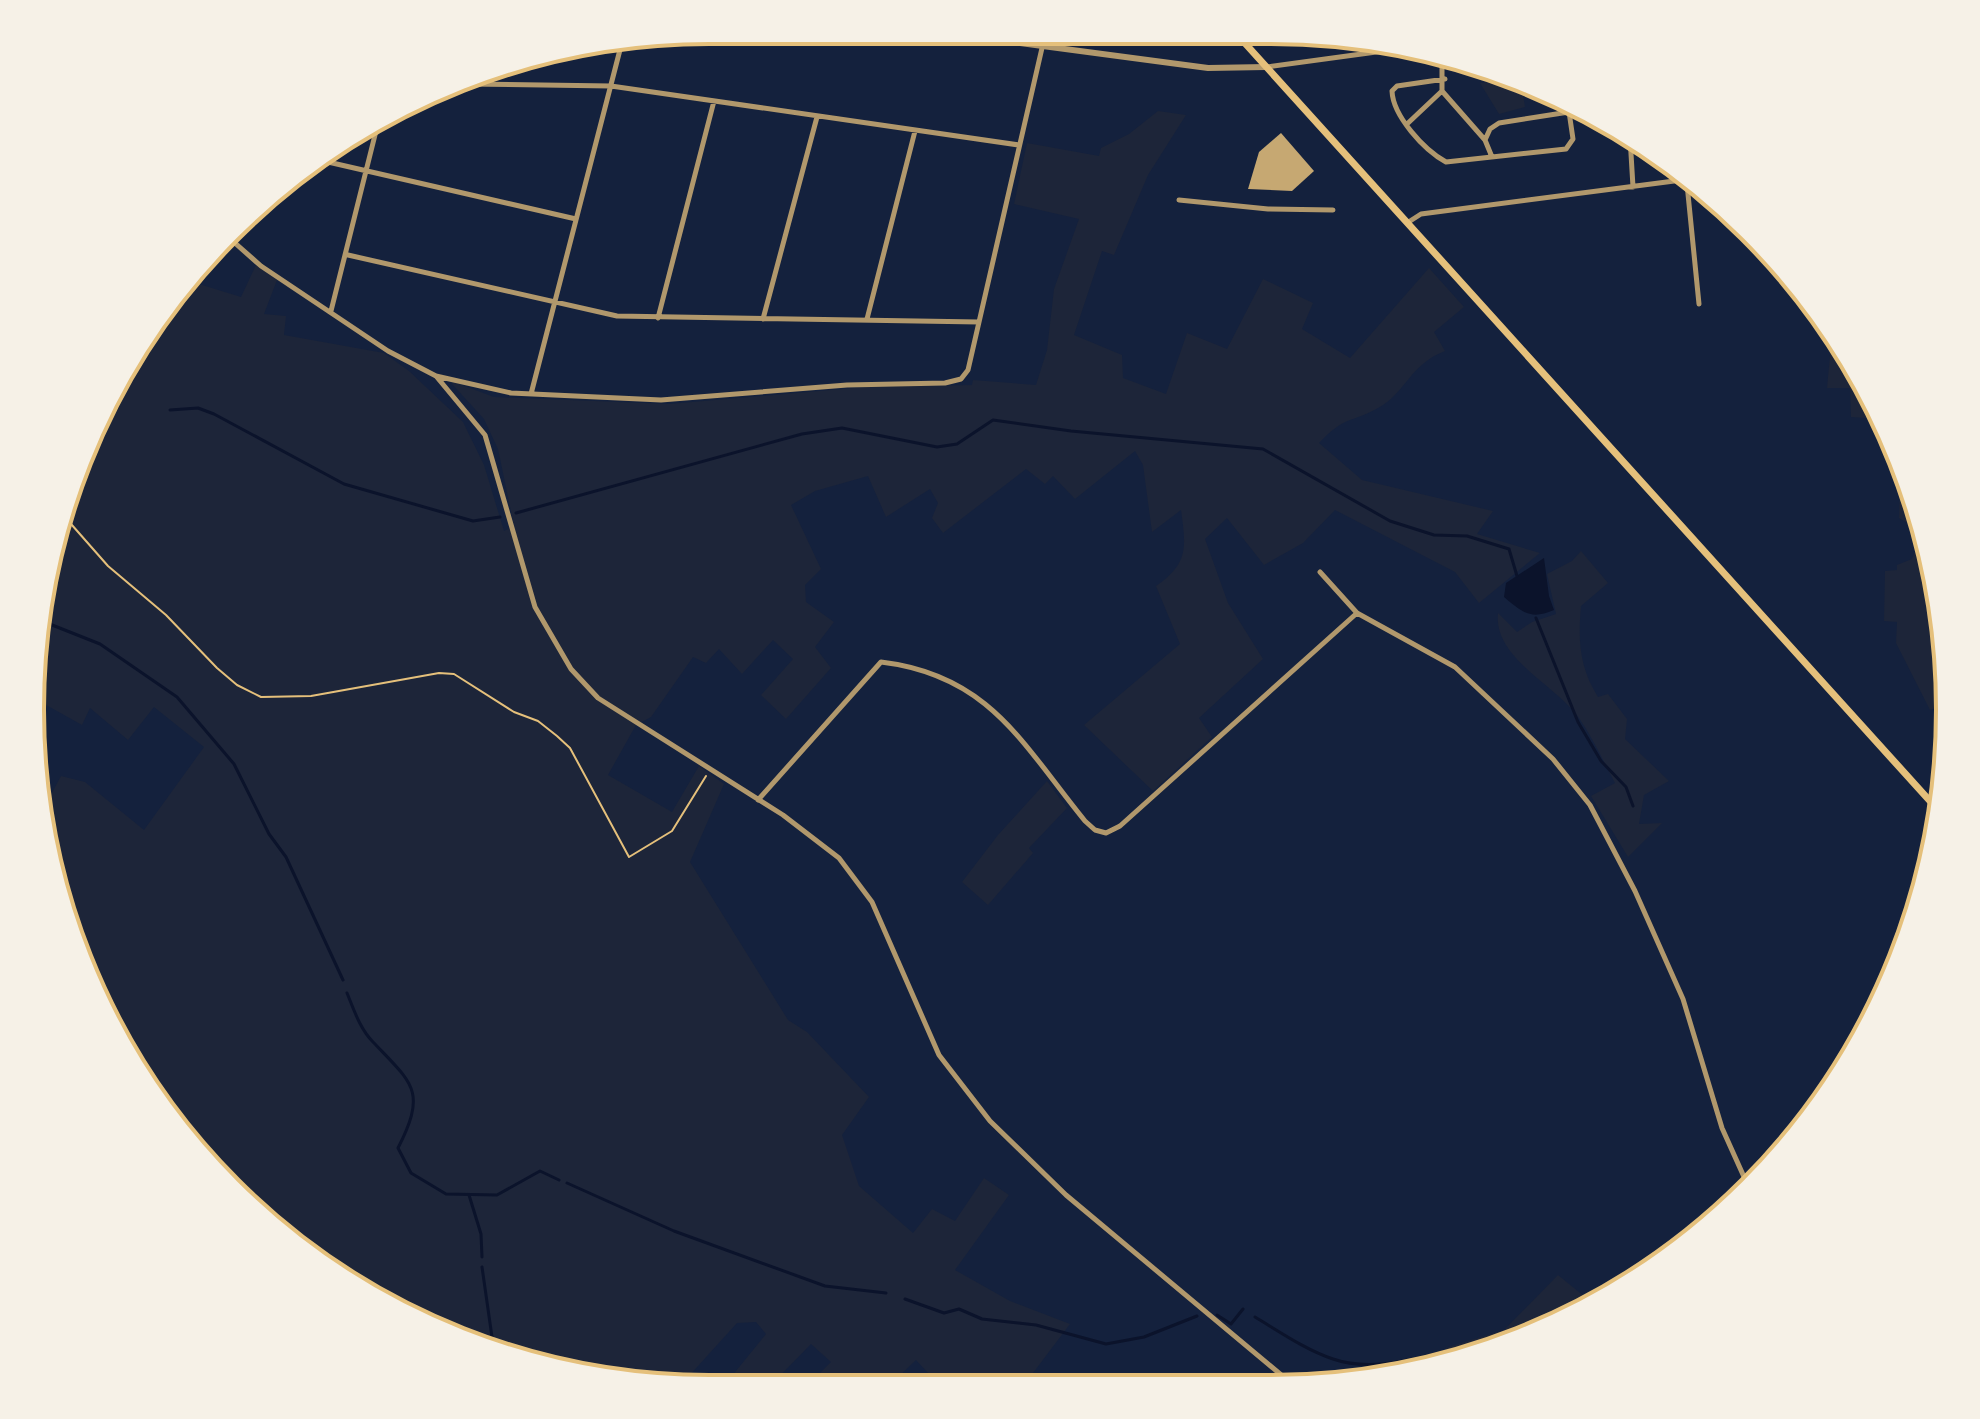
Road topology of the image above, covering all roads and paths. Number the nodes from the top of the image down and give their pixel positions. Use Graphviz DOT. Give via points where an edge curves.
graph roads {
  1 [pos="1015,44"];
  2 [pos="1245,44"];
  3 [pos="1042,48"];
  4 [pos="620,51"];
  5 [pos="1372,53"];
  6 [pos="1266,67"];
  7 [pos="1443,67"];
  8 [pos="1445,79"];
  9 [pos="483,84"];
  10 [pos="611,86"];
  11 [pos="1442,91"];
  12 [pos="714,101"];
  13 [pos="1560,111"];
  14 [pos="1569,115"];
  15 [pos="817,117"];
  16 [pos="1407,124"];
  17 [pos="915,131"];
  18 [pos="375,134"];
  19 [pos="1485,140"];
  20 [pos="1019,145"];
  21 [pos="1631,150"];
  22 [pos="1492,157"];
  23 [pos="331,162"];
  24 [pos="367,170"];
  25 [pos="1677,183"];
  26 [pos="1633,187"];
  27 [pos="1685,189"];
  28 [pos="1179,200"];
  29 [pos="1333,210"];
  30 [pos="576,219"];
  31 [pos="1407,223"];
  32 [pos="235,243"];
  33 [pos="348,255"];
  34 [pos="554,303"];
  35 [pos="1699,304"];
  36 [pos="331,311"];
  37 [pos="658,318"];
  38 [pos="763,319"];
  39 [pos="867,319"];
  40 [pos="979,322"];
  41 [pos="436,376"];
  42 [pos="531,394"];
  43 [pos="71,524"];
  44 [pos="1320,572"];
  45 [pos="1357,613"];
  46 [pos="711,769"];
  47 [pos="758,800"];
  48 [pos="1929,800"];
  49 [pos="1744,1177"];
  50 [pos="1281,1375"];
  1 -- 3 [label="street"];
  2 -- 6 [label="main road"];
  3 -- 6 [label="street" via="1208,68"];
  3 -- 20 [label="street"];
  4 -- 10 [label="street"];
  5 -- 6 [label="street"];
  6 -- 31 [label="main road"];
  7 -- 8 [label="street"];
  8 -- 11 [label="street"];
  8 -- 16 [label="street" via="1392,91 1393,108"];
  9 -- 10 [label="street"];
  10 -- 12 [label="street"];
  10 -- 30 [label="street"];
  11 -- 16 [label="street"];
  11 -- 19 [label="street"];
  12 -- 15 [label="street"];
  12 -- 37 [label="street"];
  13 -- 19 [label="street" via="1499,123"];
  14 -- 22 [label="street" via="1573,139 1566,149"];
  15 -- 17 [label="street"];
  15 -- 38 [label="street"];
  16 -- 22 [label="street" via="1446,162"];
  17 -- 20 [label="street"];
  17 -- 39 [label="street"];
  18 -- 24 [label="street"];
  19 -- 22 [label="street"];
  20 -- 40 [label="street"];
  21 -- 26 [label="street"];
  23 -- 24 [label="street"];
  24 -- 30 [label="street"];
  24 -- 33 [label="street"];
  25 -- 26 [label="street"];
  26 -- 31 [label="street" via="1421,214"];
  27 -- 35 [label="street"];
  28 -- 29 [label="street"];
  30 -- 34 [label="street"];
  31 -- 48 [label="main road"];
  32 -- 36 [label="street"];
  33 -- 34 [label="street"];
  33 -- 36 [label="street"];
  34 -- 37 [label="street"];
  34 -- 42 [label="street"];
  36 -- 41 [label="street" via="388,351"];
  37 -- 38 [label="street"];
  38 -- 39 [label="street"];
  39 -- 40 [label="street"];
  40 -- 42 [label="street" via="968,370 961,379 945,383 661,400"];
  41 -- 42 [label="street"];
  41 -- 46 [label="street" via="467,409 491,449 524,576 559,652 598,698"];
  43 -- 46 [label="path" via="217,668 261,697 311,696 454,674 538,721 570,748 629,857 672,831"];
  44 -- 45 [label="street"];
  45 -- 47 [label="street" via="1106,833 1085,821 994,708 944,679 881,662"];
  45 -- 49 [label="street" via="1455,667 1553,759 1590,805 1683,999 1722,1128"];
  46 -- 47 [label="street"];
  47 -- 50 [label="street" via="813,836 855,876 887,933 929,1037 990,1121 1066,1195"];
}
